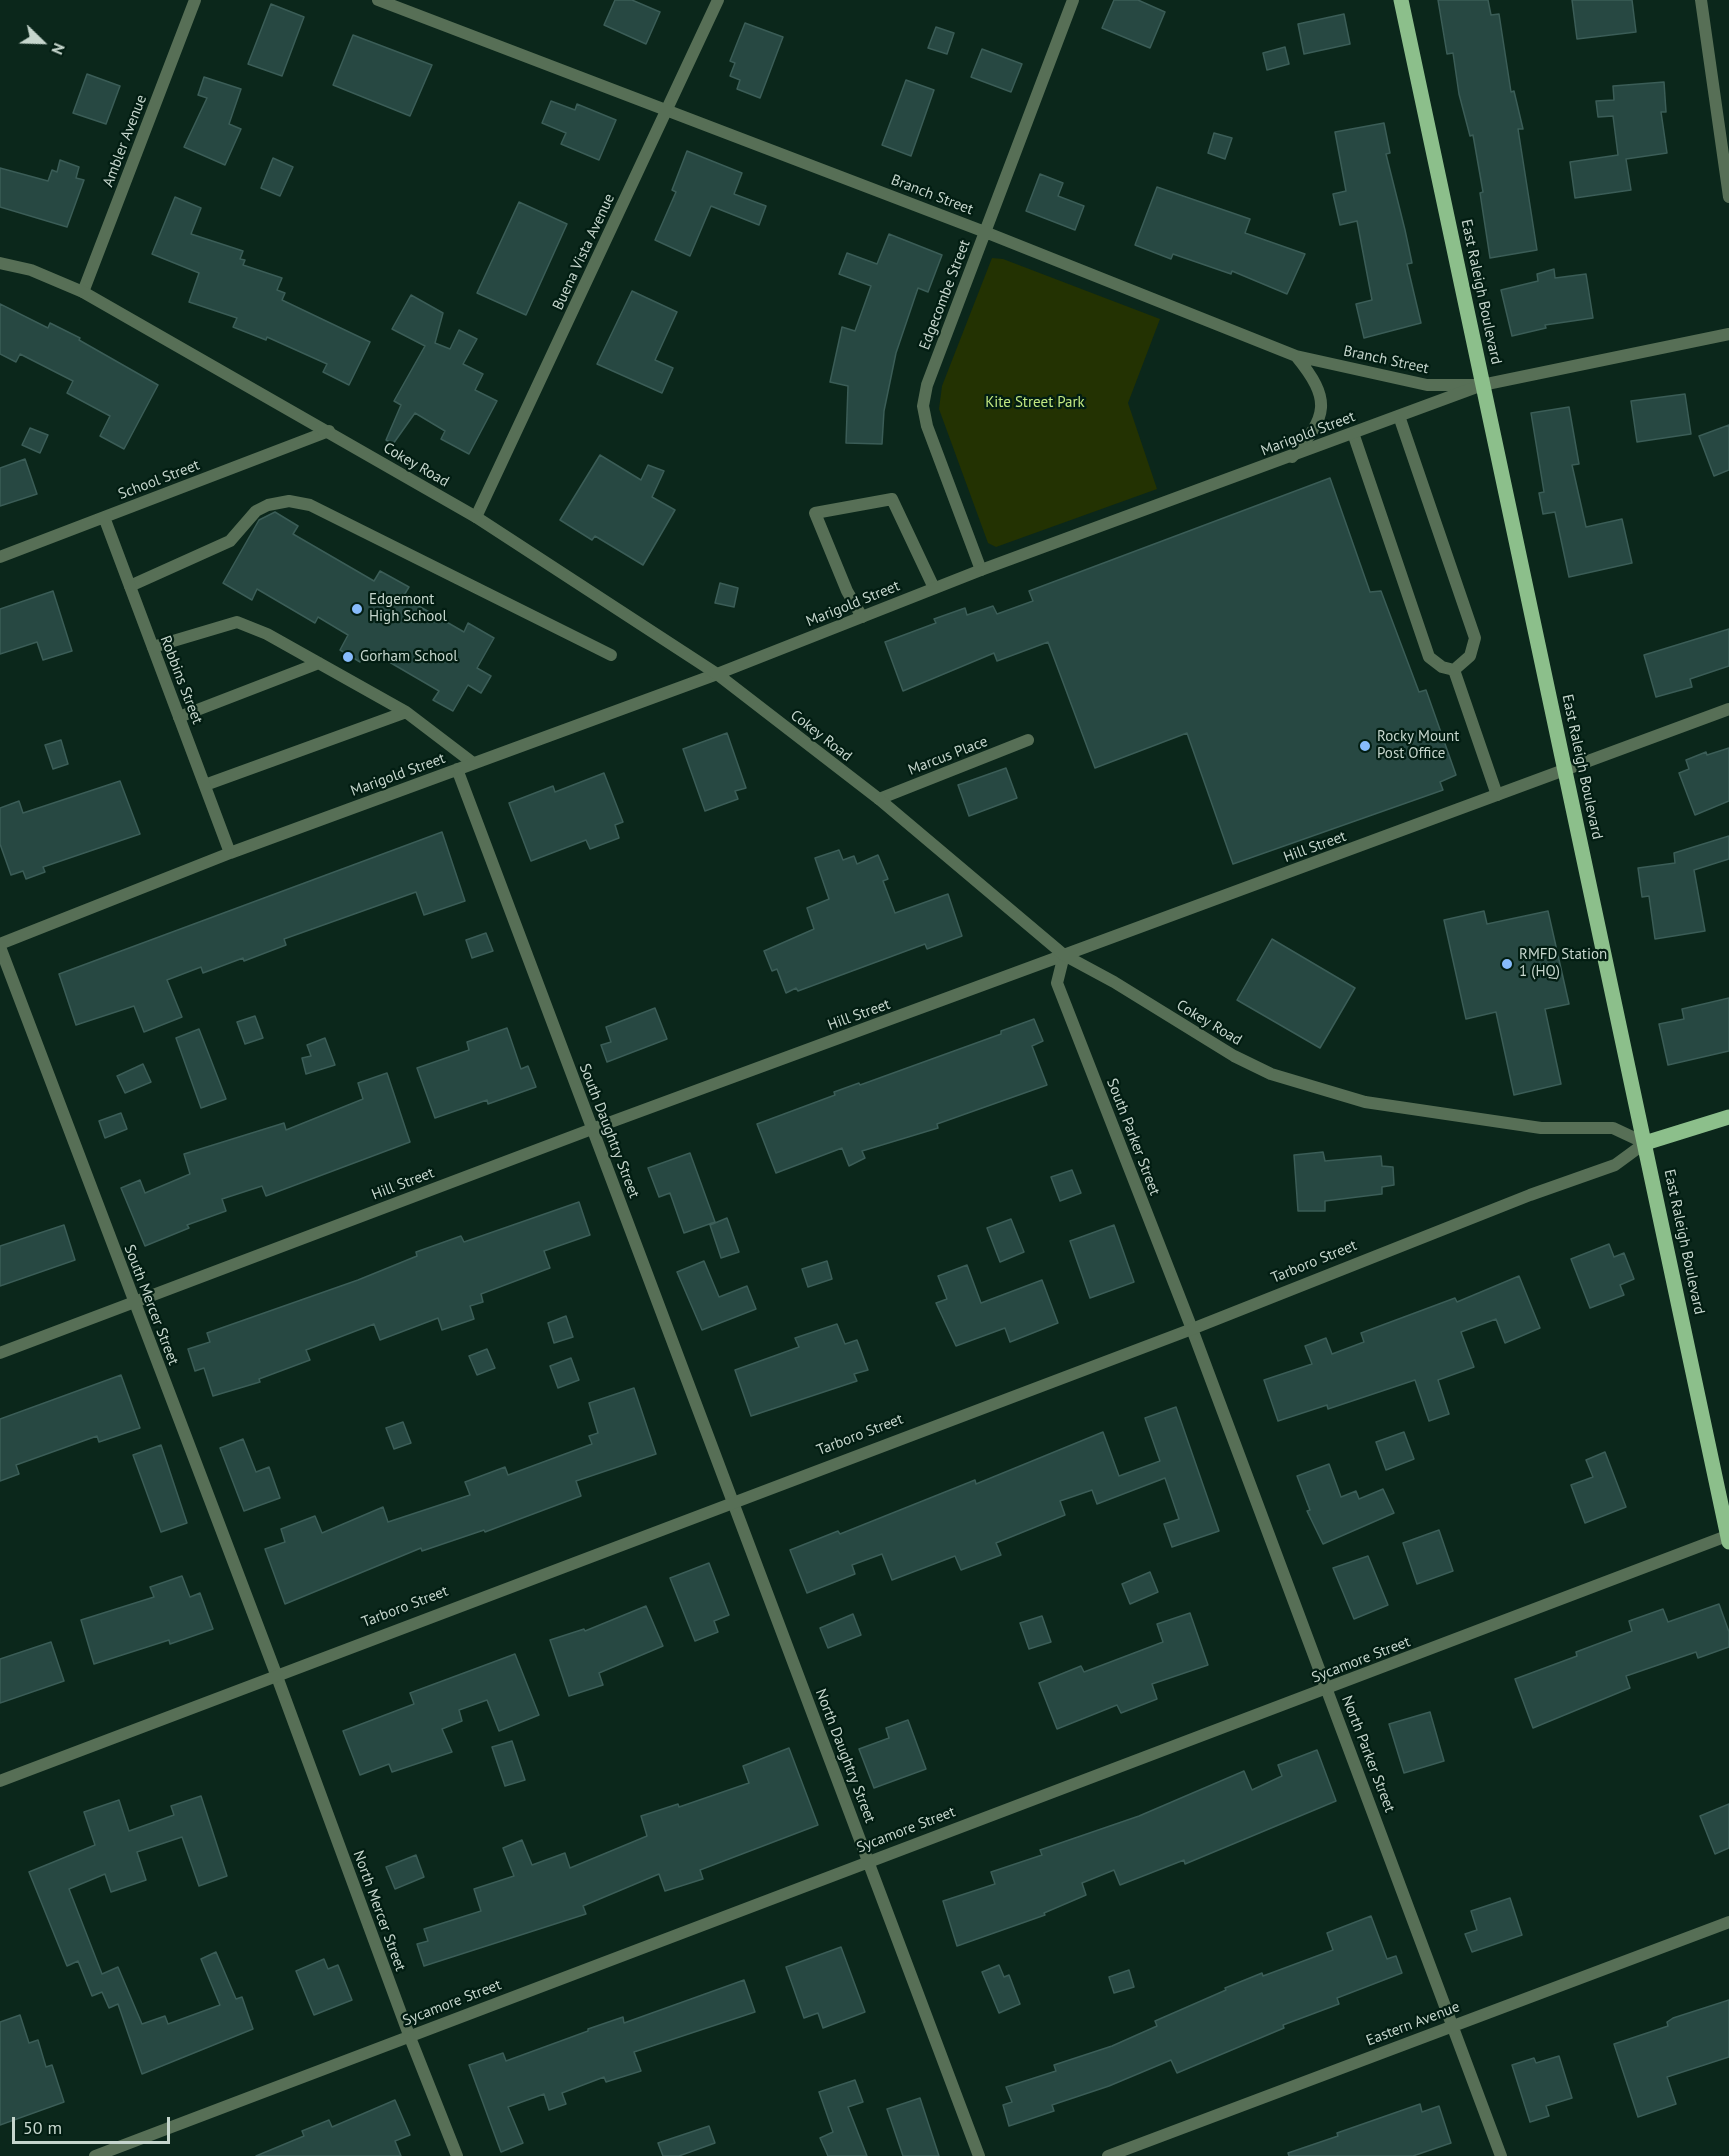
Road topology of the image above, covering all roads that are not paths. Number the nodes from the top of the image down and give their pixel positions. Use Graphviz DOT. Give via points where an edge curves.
graph roads {
  1 [pos="195,0"];
  2 [pos="378,0"];
  3 [pos="718,0"];
  4 [pos="1073,0"];
  5 [pos="1401,0"];
  6 [pos="1701,0"];
  7 [pos="668,110"];
  8 [pos="1729,197"];
  9 [pos="986,232"];
  10 [pos="0,263"];
  11 [pos="83,292"];
  12 [pos="1729,334"];
  13 [pos="1296,356"];
  14 [pos="1482,385"];
  15 [pos="1399,416"];
  16 [pos="329,431"];
  17 [pos="1353,433"];
  18 [pos="1292,457"];
  19 [pos="104,517"];
  20 [pos="476,517"];
  21 [pos="0,557"];
  22 [pos="981,570"];
  23 [pos="130,586"];
  24 [pos="934,588"];
  25 [pos="862,617"];
  26 [pos="153,646"];
  27 [pos="611,655"];
  28 [pos="319,663"];
  29 [pos="1454,670"];
  30 [pos="717,674"];
  31 [pos="1729,709"];
  32 [pos="406,712"];
  33 [pos="179,717"];
  34 [pos="1028,740"];
  35 [pos="473,764"];
  36 [pos="457,770"];
  37 [pos="1564,770"];
  38 [pos="205,785"];
  39 [pos="1497,795"];
  40 [pos="879,799"];
  41 [pos="230,853"];
  42 [pos="0,945"];
  43 [pos="1064,955"];
  44 [pos="1729,1117"];
  45 [pos="592,1129"];
  46 [pos="1645,1143"];
  47 [pos="134,1302"];
  48 [pos="1192,1329"];
  49 [pos="0,1353"];
  50 [pos="733,1503"];
  51 [pos="1728,1537"];
  52 [pos="276,1674"];
  53 [pos="1327,1689"];
  54 [pos="0,1781"];
  55 [pos="868,1860"];
  56 [pos="1729,1922"];
  57 [pos="1454,2025"];
  58 [pos="409,2035"];
  59 [pos="95,2156"];
  60 [pos="457,2156"];
  61 [pos="979,2156"];
  62 [pos="1108,2156"];
  63 [pos="1501,2156"];
  1 -- 11 [label="street, Ambler Avenue"];
  2 -- 7 [label="street, Branch Street"];
  3 -- 7 [label="street, Buena Vista Avenue"];
  4 -- 9 [label="street, Edgecombe Street"];
  5 -- 14 [label="main road, East Raleigh Boulevard"];
  6 -- 8 [label="street"];
  7 -- 9 [label="street, Branch Street"];
  7 -- 20 [label="street, Buena Vista Avenue"];
  9 -- 13 [label="street, Branch Street"];
  9 -- 22 [label="street, Edgecombe Street" via="927,385 923,406"];
  10 -- 11 [label="street, Cokey Road" via="31,270"];
  11 -- 16 [label="street, Cokey Road"];
  12 -- 14 [label="street, Marigold Street"];
  13 -- 14 [label="street, Branch Street" via="1427,385"];
  13 -- 18 [label="street" via="1323,402 1315,428"];
  14 -- 15 [label="street, Marigold Street"];
  14 -- 37 [label="main road, East Raleigh Boulevard"];
  15 -- 17 [label="street, Marigold Street"];
  15 -- 29 [label="street" via="1475,638 1470,656"];
  16 -- 19 [label="street, School Street"];
  16 -- 20 [label="street, Cokey Road"];
  17 -- 18 [label="street, Marigold Street"];
  17 -- 29 [label="street" via="1429,657"];
  18 -- 22 [label="street, Marigold Street"];
  19 -- 21 [label="street, School Street"];
  19 -- 23 [label="street, Robbins Street"];
  20 -- 30 [label="street, Cokey Road"];
  22 -- 24 [label="street, Marigold Street"];
  23 -- 26 [label="street, Robbins Street"];
  23 -- 27 [label="street" via="230,541 256,511 289,501 310,505"];
  24 -- 25 [label="street, Marigold Street"];
  24 -- 25 [label="street" via="892,500 815,513"];
  25 -- 30 [label="street, Marigold Street"];
  26 -- 28 [label="street" via="237,622"];
  26 -- 33 [label="street, Robbins Street"];
  28 -- 32 [label="street"];
  28 -- 33 [label="street"];
  29 -- 39 [label="street"];
  30 -- 35 [label="street, Marigold Street"];
  30 -- 40 [label="street, Cokey Road"];
  31 -- 37 [label="street, Hill Street"];
  32 -- 35 [label="street"];
  32 -- 38 [label="street"];
  33 -- 38 [label="street, Robbins Street"];
  34 -- 40 [label="street, Marcus Place"];
  35 -- 36 [label="street, Marigold Street"];
  36 -- 41 [label="street, Marigold Street"];
  36 -- 45 [label="street, South Daughtry Street"];
  37 -- 39 [label="street, Hill Street"];
  37 -- 46 [label="main road, East Raleigh Boulevard"];
  38 -- 41 [label="street, Robbins Street"];
  39 -- 43 [label="street, Hill Street"];
  40 -- 43 [label="street, Cokey Road"];
  41 -- 42 [label="street, Marigold Street"];
  42 -- 47 [label="street, South Mercer Street"];
  43 -- 45 [label="street, Hill Street"];
  43 -- 46 [label="street, Cokey Road" via="1271,1074 1365,1102 1541,1128 1613,1128"];
  43 -- 48 [label="street, South Parker Street" via="1057,983"];
  44 -- 46 [label="main road, Tarboro Street"];
  45 -- 47 [label="street, Hill Street"];
  45 -- 50 [label="street, South Daughtry Street"];
  46 -- 48 [label="street, Tarboro Street" via="1615,1165"];
  46 -- 51 [label="main road, East Raleigh Boulevard"];
  47 -- 49 [label="street, Hill Street"];
  47 -- 52 [label="street, South Mercer Street"];
  48 -- 50 [label="street, Tarboro Street"];
  48 -- 53 [label="street, North Parker Street"];
  50 -- 52 [label="street, Tarboro Street"];
  50 -- 55 [label="street, North Daughtry Street"];
  51 -- 53 [label="street, Sycamore Street"];
  52 -- 54 [label="street, Tarboro Street"];
  52 -- 58 [label="street, North Mercer Street"];
  53 -- 55 [label="street, Sycamore Street"];
  53 -- 57 [label="street, North Parker Street"];
  55 -- 58 [label="street, Sycamore Street"];
  55 -- 61 [label="street, North Daughtry Street"];
  56 -- 57 [label="street, Eastern Avenue"];
  57 -- 62 [label="street, Eastern Avenue"];
  57 -- 63 [label="street, North Parker Street"];
  58 -- 59 [label="street, Sycamore Street"];
  58 -- 60 [label="street, North Mercer Street"];
}
